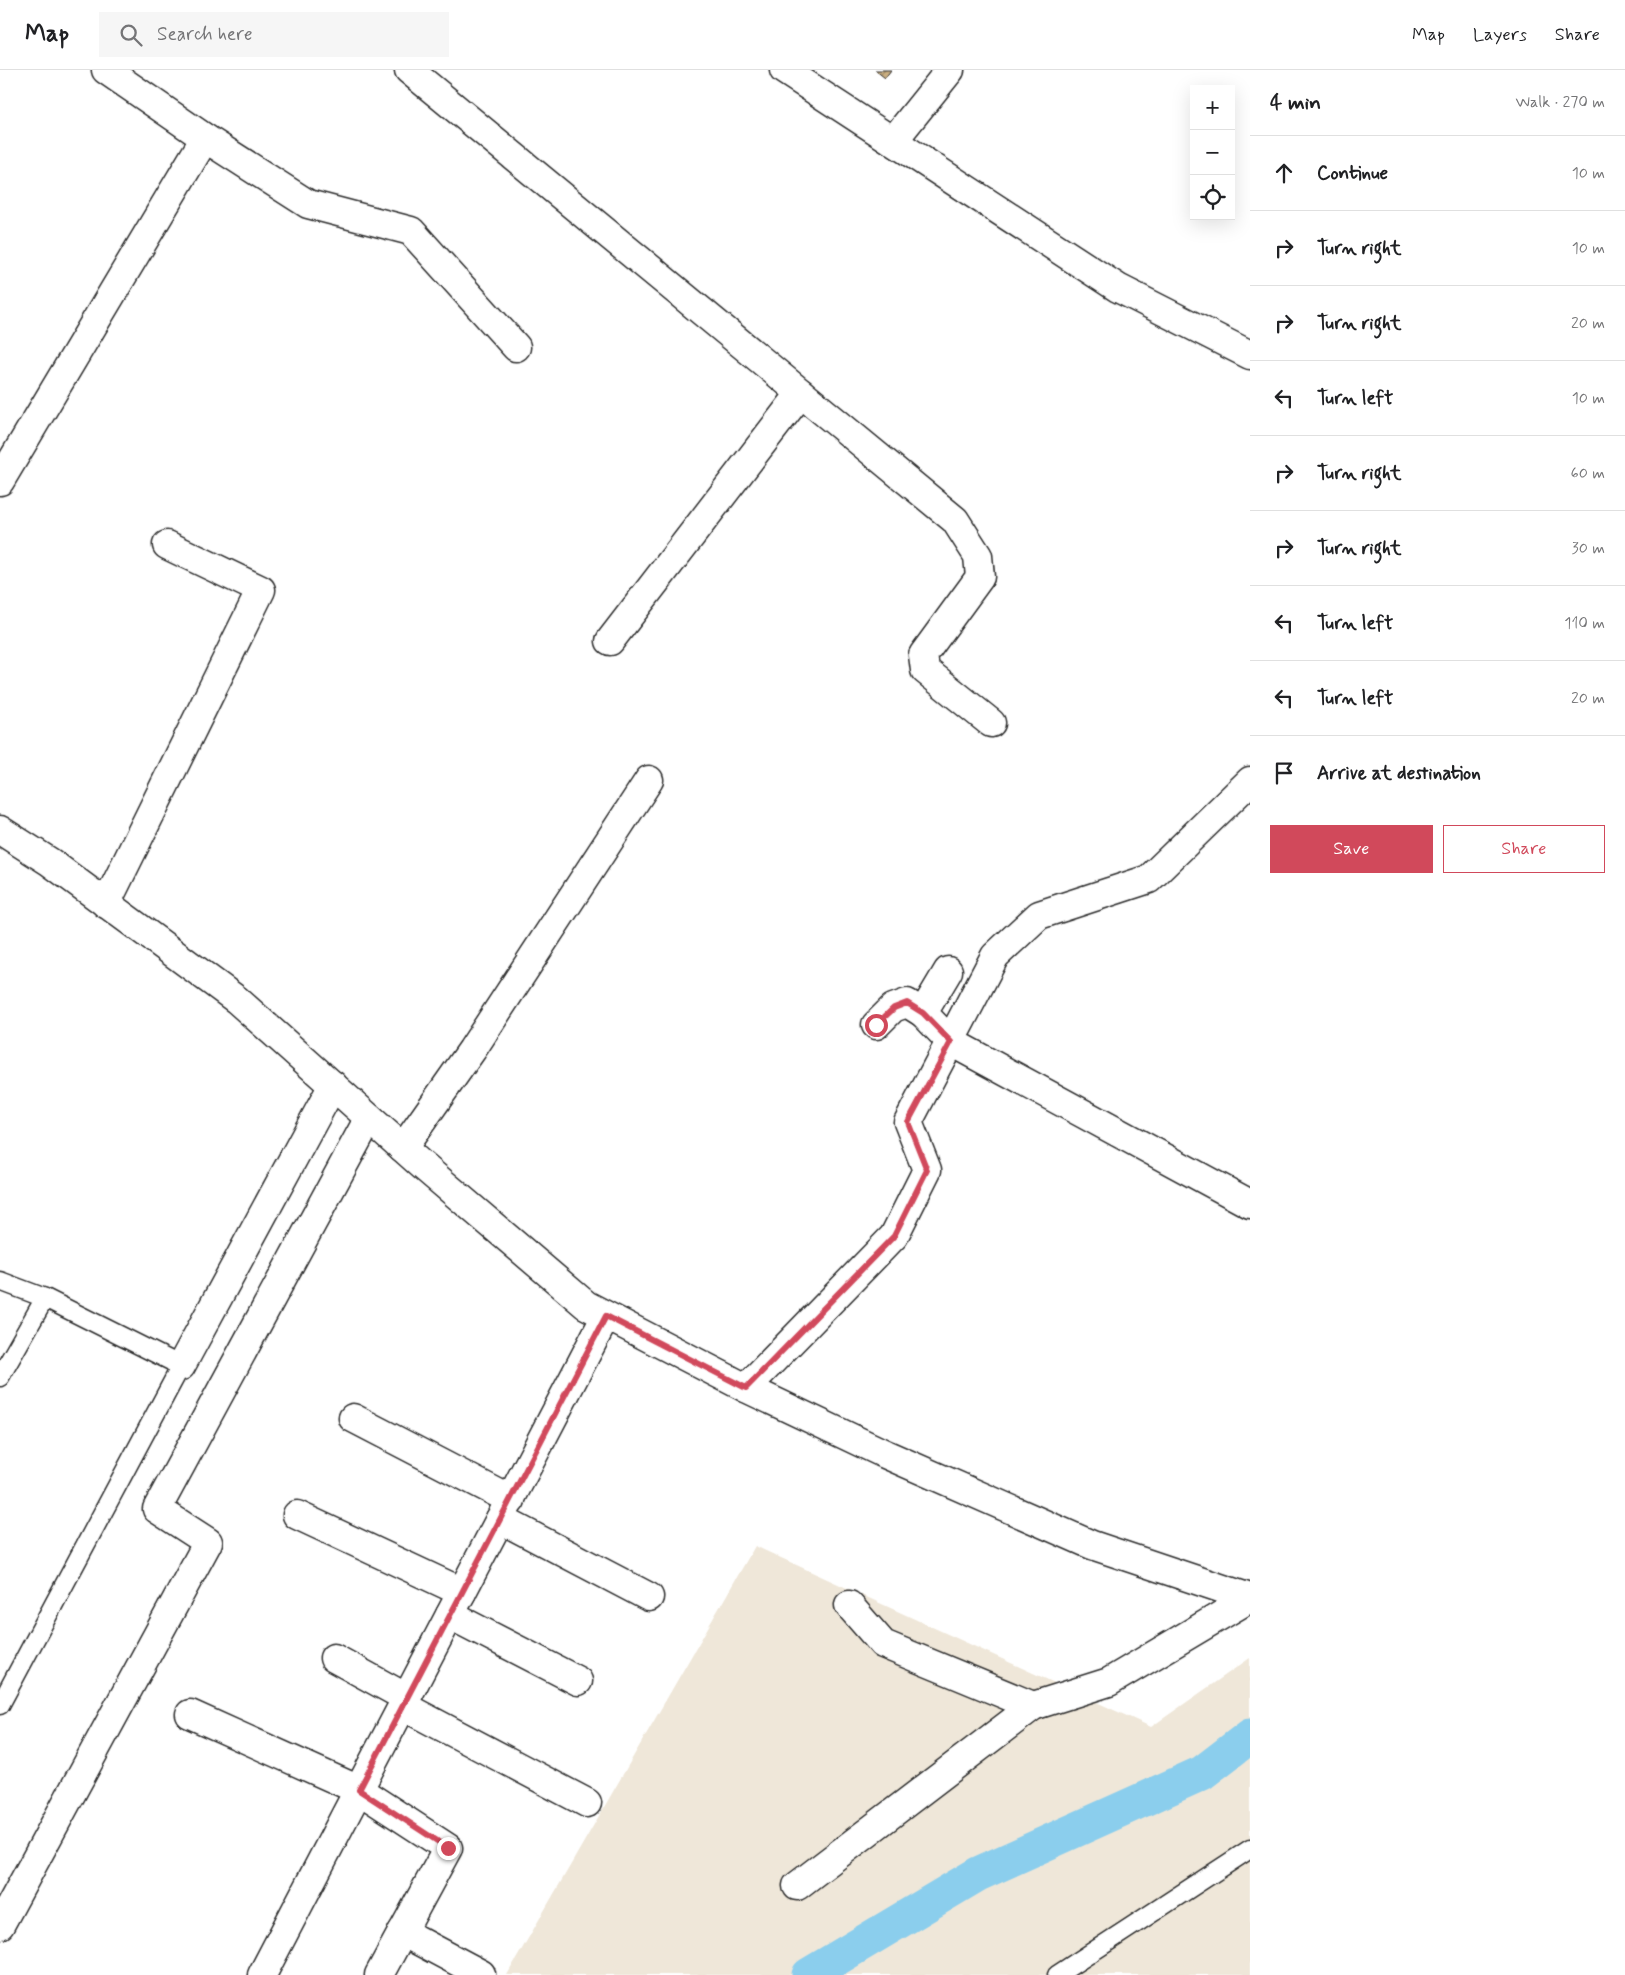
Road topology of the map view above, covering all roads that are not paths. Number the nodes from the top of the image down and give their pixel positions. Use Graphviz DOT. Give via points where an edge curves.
graph roads {
  1 [pos="106,70"];
  2 [pos="409,70"];
  3 [pos="784,70"];
  4 [pos="950,70"];
  5 [pos="206,138"];
  6 [pos="892,141"];
  7 [pos="516,347"];
  8 [pos="1250,355"];
  9 [pos="801,393"];
  10 [pos="0,481"];
  11 [pos="167,544"];
  12 [pos="610,642"];
  13 [pos="991,723"];
  14 [pos="650,780"];
  15 [pos="1250,781"];
  16 [pos="2,836"];
  17 [pos="106,904"];
  18 [pos="948,971"];
  19 [pos="923,1013"];
  20 [pos="876,1025"];
  21 [pos="951,1042"];
  22 [pos="333,1085"];
  23 [pos="369,1118"];
  24 [pos="403,1148"];
  25 [pos="1250,1204"];
  26 [pos="0,1281"];
  27 [pos="45,1298"];
  28 [pos="606,1316"];
  29 [pos="181,1366"];
  30 [pos="0,1377"];
  31 [pos="746,1388"];
  32 [pos="353,1418"];
  33 [pos="506,1509"];
  34 [pos="297,1515"];
  35 [pos="649,1596"];
  36 [pos="1250,1598"];
  37 [pos="456,1604"];
  38 [pos="850,1605"];
  39 [pos="334,1658"];
  40 [pos="578,1681"];
  41 [pos="405,1702"];
  42 [pos="0,1705"];
  43 [pos="1033,1706"];
  44 [pos="190,1714"];
  45 [pos="359,1790"];
  46 [pos="587,1803"];
  47 [pos="1250,1850"];
  48 [pos="797,1886"];
  49 [pos="0,1925"];
  50 [pos="402,1932"];
  51 [pos="481,1974"];
  52 [pos="262,1975"];
  53 [pos="379,1975"];
  54 [pos="1057,1975"];
  1 -- 5 [label="street"];
  2 -- 9 [label="street"];
  3 -- 6 [label="street"];
  4 -- 6 [label="street"];
  5 -- 7 [label="street" via="308,204 411,231"];
  5 -- 10 [label="street"];
  6 -- 8 [label="street" via="1118,288"];
  9 -- 12 [label="street"];
  9 -- 13 [label="street" via="955,520 978,556 980,576 923,654 926,670"];
  11 -- 17 [label="street" via="261,590"];
  14 -- 24 [label="street" via="472,1050"];
  15 -- 21 [label="street" via="1149,879 1039,915 995,956"];
  16 -- 17 [label="street" via="50,862"];
  17 -- 22 [label="street" via="237,1000"];
  18 -- 19 [label="street"];
  19 -- 20 [label="street" via="907,1003 894,1008"];
  19 -- 21 [label="street"];
  21 -- 25 [label="street"];
  21 -- 31 [label="street" via="908,1122 927,1170 894,1236"];
  22 -- 23 [label="street"];
  22 -- 29 [label="street"];
  23 -- 24 [label="street"];
  23 -- 49 [label="street" via="157,1509 208,1542"];
  24 -- 28 [label="street" via="586,1305"];
  26 -- 27 [label="lane"];
  27 -- 29 [label="lane"];
  27 -- 30 [label="lane"];
  28 -- 31 [label="street"];
  28 -- 33 [label="street"];
  29 -- 42 [label="lane"];
  31 -- 36 [label="street" via="885,1454 1092,1545"];
  32 -- 33 [label="street"];
  33 -- 35 [label="street"];
  33 -- 37 [label="street"];
  34 -- 37 [label="street"];
  36 -- 43 [label="street" via="1109,1682"];
  37 -- 40 [label="street"];
  37 -- 41 [label="street"];
  38 -- 43 [label="street" via="883,1644"];
  39 -- 41 [label="street"];
  41 -- 45 [label="street"];
  41 -- 46 [label="street"];
  43 -- 48 [label="street"];
  44 -- 45 [label="street"];
  45 -- 50 [label="street" via="448,1848"];
  45 -- 52 [label="street"];
  47 -- 54 [label="lane"];
  50 -- 51 [label="street"];
  50 -- 53 [label="street"];
}
